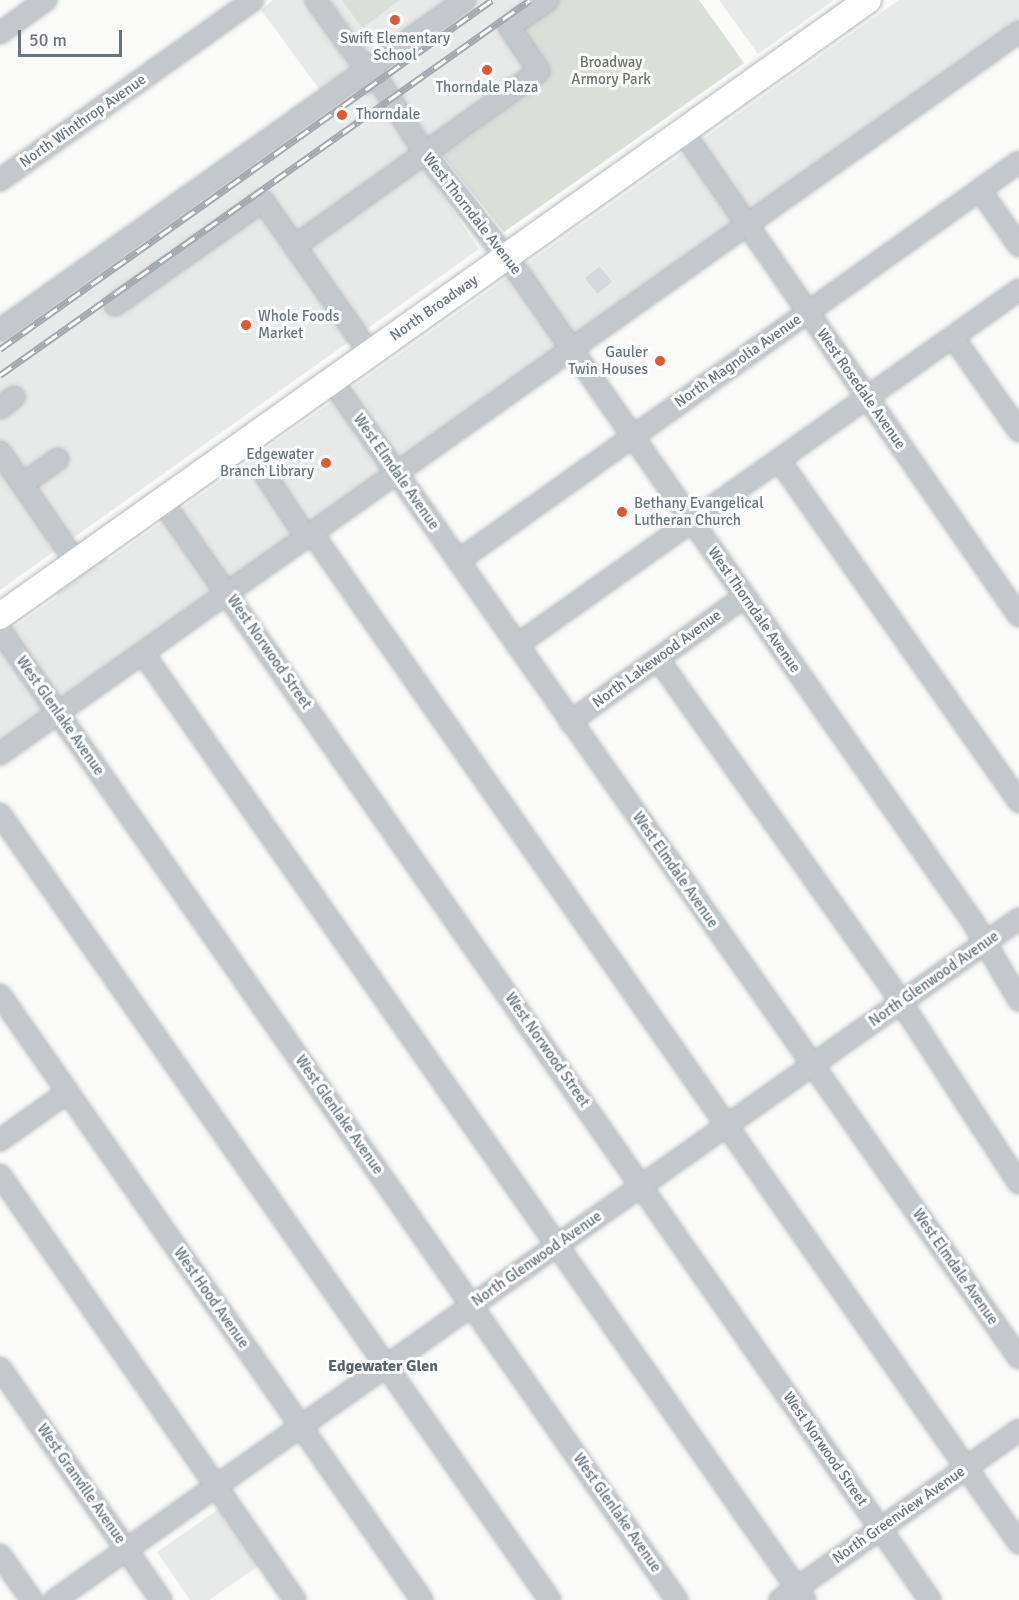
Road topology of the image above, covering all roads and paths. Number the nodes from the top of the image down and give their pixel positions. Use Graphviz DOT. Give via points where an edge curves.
graph roads {
  1 [pos="46,0"];
  2 [pos="254,0"];
  3 [pos="316,0"];
  4 [pos="465,0"];
  5 [pos="548,0"];
  6 [pos="868,0"];
  7 [pos="1019,32"];
  8 [pos="0,33"];
  9 [pos="366,70"];
  10 [pos="682,132"];
  11 [pos="424,152"];
  12 [pos="1019,162"];
  13 [pos="0,180"];
  14 [pos="980,190"];
  15 [pos="747,225"];
  16 [pos="295,246"];
  17 [pos="1019,246"];
  18 [pos="505,258"];
  19 [pos="1019,290"];
  20 [pos="115,304"];
  21 [pos="808,312"];
  22 [pos="0,330"];
  23 [pos="953,337"];
  24 [pos="572,349"];
  25 [pos="370,353"];
  26 [pos="332,381"];
  27 [pos="867,398"];
  28 [pos="1019,431"];
  29 [pos="632,437"];
  30 [pos="0,452"];
  31 [pos="58,459"];
  32 [pos="779,460"];
  33 [pos="396,473"];
  34 [pos="266,476"];
  35 [pos="23,484"];
  36 [pos="162,501"];
  37 [pos="692,521"];
  38 [pos="309,535"];
  39 [pos="458,561"];
  40 [pos="76,562"];
  41 [pos="228,593"];
  42 [pos="744,597"];
  43 [pos="0,616"];
  44 [pos="1019,616"];
  45 [pos="0,630"];
  46 [pos="516,645"];
  47 [pos="142,653"];
  48 [pos="658,659"];
  49 [pos="58,713"];
  50 [pos="570,722"];
  51 [pos="0,754"];
  52 [pos="1019,802"];
  53 [pos="0,814"];
  54 [pos="1019,919"];
  55 [pos="984,943"];
  56 [pos="0,995"];
  57 [pos="1019,1000"];
  58 [pos="899,1004"];
  59 [pos="813,1064"];
  60 [pos="68,1092"];
  61 [pos="726,1125"];
  62 [pos="0,1140"];
  63 [pos="0,1175"];
  64 [pos="1019,1183"];
  65 [pos="641,1186"];
  66 [pos="557,1245"];
  67 [pos="471,1305"];
  68 [pos="1019,1358"];
  69 [pos="385,1366"];
  70 [pos="0,1368"];
  71 [pos="6,1389"];
  72 [pos="300,1426"];
  73 [pos="1019,1430"];
  74 [pos="966,1467"];
  75 [pos="216,1486"];
  76 [pos="880,1528"];
  77 [pos="1019,1543"];
  78 [pos="126,1549"];
  79 [pos="0,1555"];
  80 [pos="801,1594"];
  81 [pos="32,1600"];
  82 [pos="55,1600"];
  83 [pos="161,1600"];
  84 [pos="295,1600"];
  85 [pos="422,1600"];
  86 [pos="550,1600"];
  87 [pos="677,1600"];
  88 [pos="780,1600"];
  89 [pos="930,1600"];
  1 -- 8 [label="street"];
  2 -- 13 [label="street, North Winthrop Avenue"];
  3 -- 9 [label="street, West Thorndale Avenue"];
  4 -- 9 [label="street"];
  5 -- 11 [label="street" via="509,27 539,71"];
  6 -- 10 [label="main road, North Broadway"];
  7 -- 15 [label="street"];
  9 -- 11 [label="street, West Thorndale Avenue" via="372,70 395,102 395,110"];
  9 -- 22 [label="street"];
  10 -- 15 [label="street, West Rosedale Avenue"];
  10 -- 18 [label="main road, North Broadway"];
  11 -- 16 [label="street"];
  11 -- 18 [label="street, West Thorndale Avenue"];
  12 -- 14 [label="street, North Magnolia Avenue"];
  14 -- 17 [label="street"];
  14 -- 21 [label="street, North Magnolia Avenue"];
  15 -- 21 [label="street, West Rosedale Avenue"];
  15 -- 24 [label="street"];
  16 -- 20 [label="street" via="263,201"];
  16 -- 25 [label="street"];
  18 -- 24 [label="street, West Thorndale Avenue"];
  18 -- 25 [label="main road, North Broadway"];
  19 -- 23 [label="street"];
  21 -- 27 [label="street, West Rosedale Avenue"];
  21 -- 29 [label="street, North Magnolia Avenue"];
  23 -- 27 [label="street"];
  23 -- 28 [label="street"];
  24 -- 29 [label="street, West Thorndale Avenue"];
  24 -- 33 [label="street"];
  25 -- 26 [label="main road, North Broadway"];
  26 -- 33 [label="street, West Elmdale Avenue"];
  26 -- 36 [label="main road, North Broadway"];
  27 -- 32 [label="street"];
  27 -- 44 [label="street, West Rosedale Avenue"];
  29 -- 37 [label="street, West Thorndale Avenue"];
  29 -- 39 [label="street, North Magnolia Avenue"];
  30 -- 35 [label="street"];
  31 -- 35 [label="street"];
  32 -- 37 [label="street"];
  32 -- 52 [label="street"];
  33 -- 38 [label="street"];
  33 -- 39 [label="street, West Elmdale Avenue"];
  34 -- 38 [label="street"];
  35 -- 40 [label="street"];
  36 -- 40 [label="main road, North Broadway"];
  36 -- 41 [label="street, West Norwood Street"];
  37 -- 42 [label="street, West Thorndale Avenue"];
  37 -- 46 [label="street"];
  38 -- 41 [label="street"];
  38 -- 61 [label="street"];
  39 -- 46 [label="street, West Elmdale Avenue"];
  40 -- 43 [label="main road, North Broadway"];
  41 -- 47 [label="street"];
  41 -- 65 [label="street, West Norwood Street"];
  42 -- 48 [label="street, North Lakewood Avenue"];
  42 -- 55 [label="street, West Thorndale Avenue"];
  45 -- 49 [label="street, West Glenlake Avenue"];
  46 -- 50 [label="street, West Elmdale Avenue"];
  47 -- 49 [label="street"];
  47 -- 66 [label="street"];
  48 -- 50 [label="street, North Lakewood Avenue"];
  48 -- 58 [label="street"];
  49 -- 51 [label="street"];
  49 -- 67 [label="street, West Glenlake Avenue"];
  50 -- 59 [label="street, West Elmdale Avenue"];
  53 -- 69 [label="street"];
  54 -- 55 [label="street, North Glenwood Avenue"];
  55 -- 57 [label="street, West Thorndale Avenue"];
  55 -- 58 [label="street, North Glenwood Avenue"];
  56 -- 60 [label="street, West Hood Avenue"];
  58 -- 59 [label="street, North Glenwood Avenue"];
  58 -- 64 [label="street"];
  59 -- 61 [label="street, North Glenwood Avenue"];
  59 -- 68 [label="street, West Elmdale Avenue"];
  60 -- 62 [label="street"];
  60 -- 72 [label="street, West Hood Avenue"];
  61 -- 65 [label="street, North Glenwood Avenue"];
  61 -- 74 [label="street"];
  63 -- 75 [label="street"];
  65 -- 66 [label="street, North Glenwood Avenue"];
  65 -- 76 [label="street, West Norwood Street"];
  66 -- 67 [label="street, North Glenwood Avenue"];
  66 -- 80 [label="street"];
  67 -- 69 [label="street, North Glenwood Avenue"];
  67 -- 87 [label="street, West Glenlake Avenue"];
  69 -- 72 [label="street, North Glenwood Avenue"];
  69 -- 86 [label="street"];
  70 -- 71 [label="street, West Granville Avenue"];
  71 -- 78 [label="street, West Granville Avenue"];
  72 -- 75 [label="street, North Glenwood Avenue"];
  72 -- 85 [label="street, West Hood Avenue"];
  73 -- 74 [label="street, North Greenview Avenue"];
  74 -- 76 [label="street, North Greenview Avenue"];
  74 -- 77 [label="street"];
  75 -- 78 [label="street, North Glenwood Avenue"];
  75 -- 84 [label="street"];
  76 -- 80 [label="street, North Greenview Avenue"];
  76 -- 89 [label="street, West Norwood Street"];
  78 -- 82 [label="street, North Glenwood Avenue"];
  78 -- 83 [label="street, West Granville Avenue"];
  79 -- 81 [label="street"];
  80 -- 88 [label="street, North Greenview Avenue"];
}
